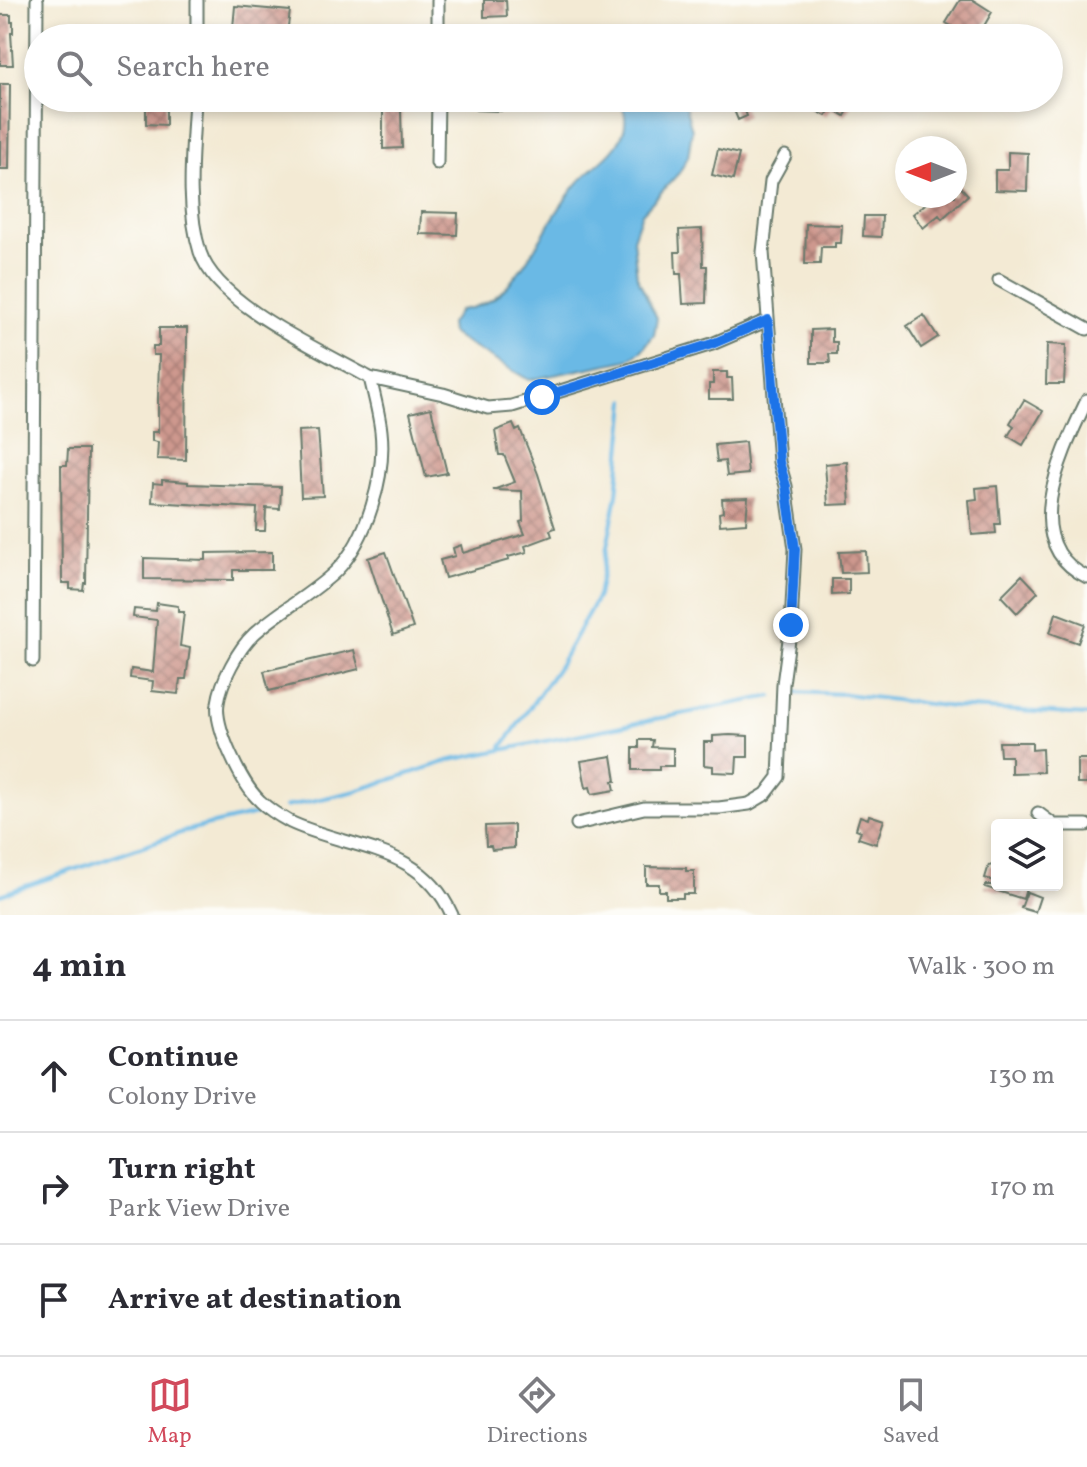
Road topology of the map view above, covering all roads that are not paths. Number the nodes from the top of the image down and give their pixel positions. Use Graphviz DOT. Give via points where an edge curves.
graph roads {
  1 [pos="37,0"];
  2 [pos="197,0"];
  3 [pos="438,0"];
  4 [pos="37,24"];
  5 [pos="197,24"];
  6 [pos="438,24"];
  7 [pos="36,112"];
  8 [pos="195,112"];
  9 [pos="438,112"];
  10 [pos="785,156"];
  11 [pos="437,163"];
  12 [pos="999,280"];
  13 [pos="768,320"];
  14 [pos="1087,329"];
  15 [pos="370,378"];
  16 [pos="1087,400"];
  17 [pos="1087,577"];
  18 [pos="33,661"];
  19 [pos="1038,813"];
  20 [pos="577,824"];
  21 [pos="1087,825"];
  22 [pos="452,915"];
  1 -- 4 [label="street"];
  2 -- 5 [label="street"];
  3 -- 6 [label="street"];
  7 -- 18 [label="street"];
  8 -- 15 [label="street" via="195,217 208,269 253,312"];
  9 -- 11 [label="street"];
  10 -- 13 [label="street" via="771,181 763,252"];
  12 -- 14 [label="street"];
  13 -- 15 [label="street" via="712,344 512,406 488,408"];
  13 -- 20 [label="street" via="779,462 795,549 779,777 749,804 644,808"];
  15 -- 22 [label="street" via="382,434 380,473 367,521 339,568 252,635 217,704 232,758 259,801 290,822 394,856 437,889"];
  16 -- 17 [label="street" via="1053,482 1048,516 1057,552"];
  19 -- 21 [label="street" via="1054,825"];
}
